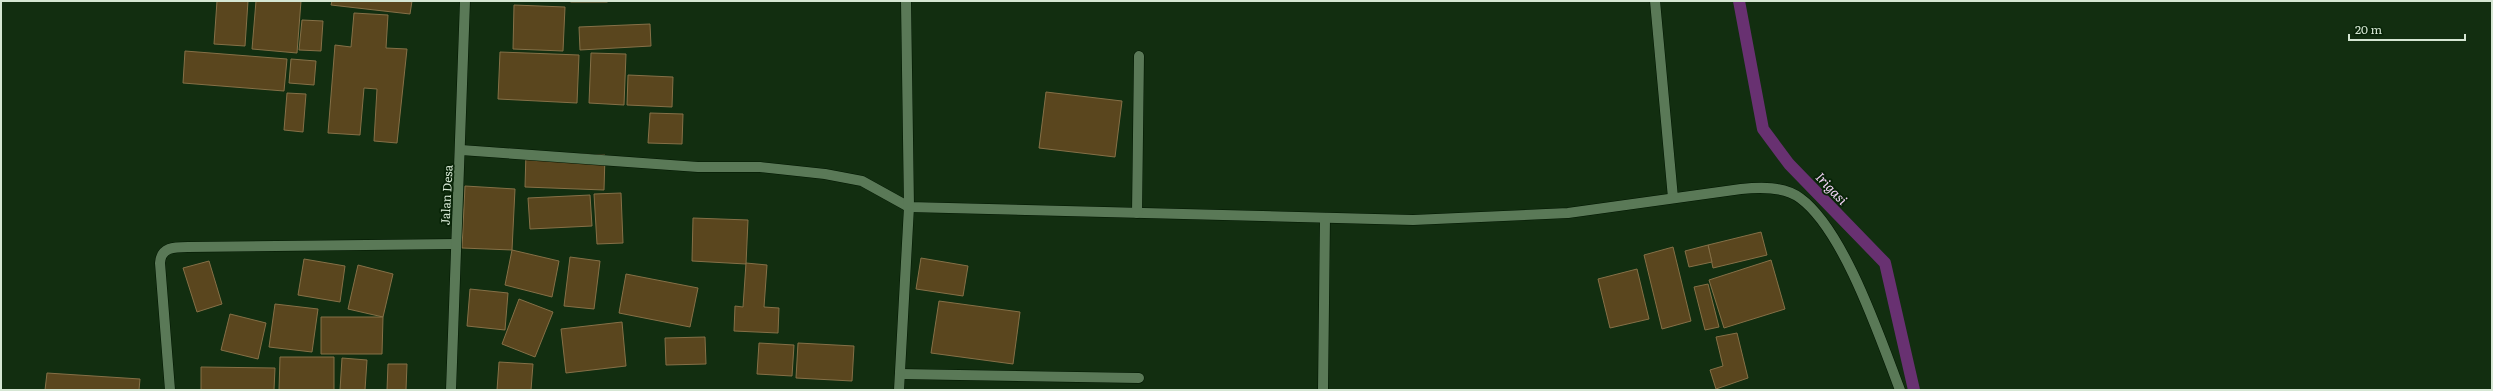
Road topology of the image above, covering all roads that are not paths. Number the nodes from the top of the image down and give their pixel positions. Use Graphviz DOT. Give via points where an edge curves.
graph roads {
  1 [pos="465,1"];
  2 [pos="906,1"];
  3 [pos="1655,1"];
  4 [pos="1139,56"];
  5 [pos="461,150"];
  6 [pos="1673,198"];
  7 [pos="909,207"];
  8 [pos="1137,213"];
  9 [pos="1325,218"];
  10 [pos="456,244"];
  11 [pos="900,374"];
  12 [pos="1139,378"];
  13 [pos="170,390"];
  14 [pos="451,390"];
  15 [pos="899,390"];
  16 [pos="1324,390"];
  17 [pos="1900,390"];
  1 -- 5 [label="street, Jalan Desa"];
  2 -- 7 [label="street"];
  3 -- 6 [label="street"];
  4 -- 8 [label="street"];
  5 -- 7 [label="street" via="698,167 760,167 825,174 862,181"];
  5 -- 10 [label="street, Jalan Desa"];
  6 -- 9 [label="street" via="1568,213 1413,220"];
  6 -- 17 [label="street" via="1760,187 1777,189 1799,197 1817,213 1833,237 1875,326"];
  7 -- 8 [label="street"];
  7 -- 11 [label="street"];
  8 -- 9 [label="street"];
  9 -- 16 [label="street"];
  10 -- 13 [label="street" via="167,249 162,253 160,263"];
  10 -- 14 [label="street, Jalan Desa"];
  11 -- 12 [label="street"];
  11 -- 15 [label="street"];
}
